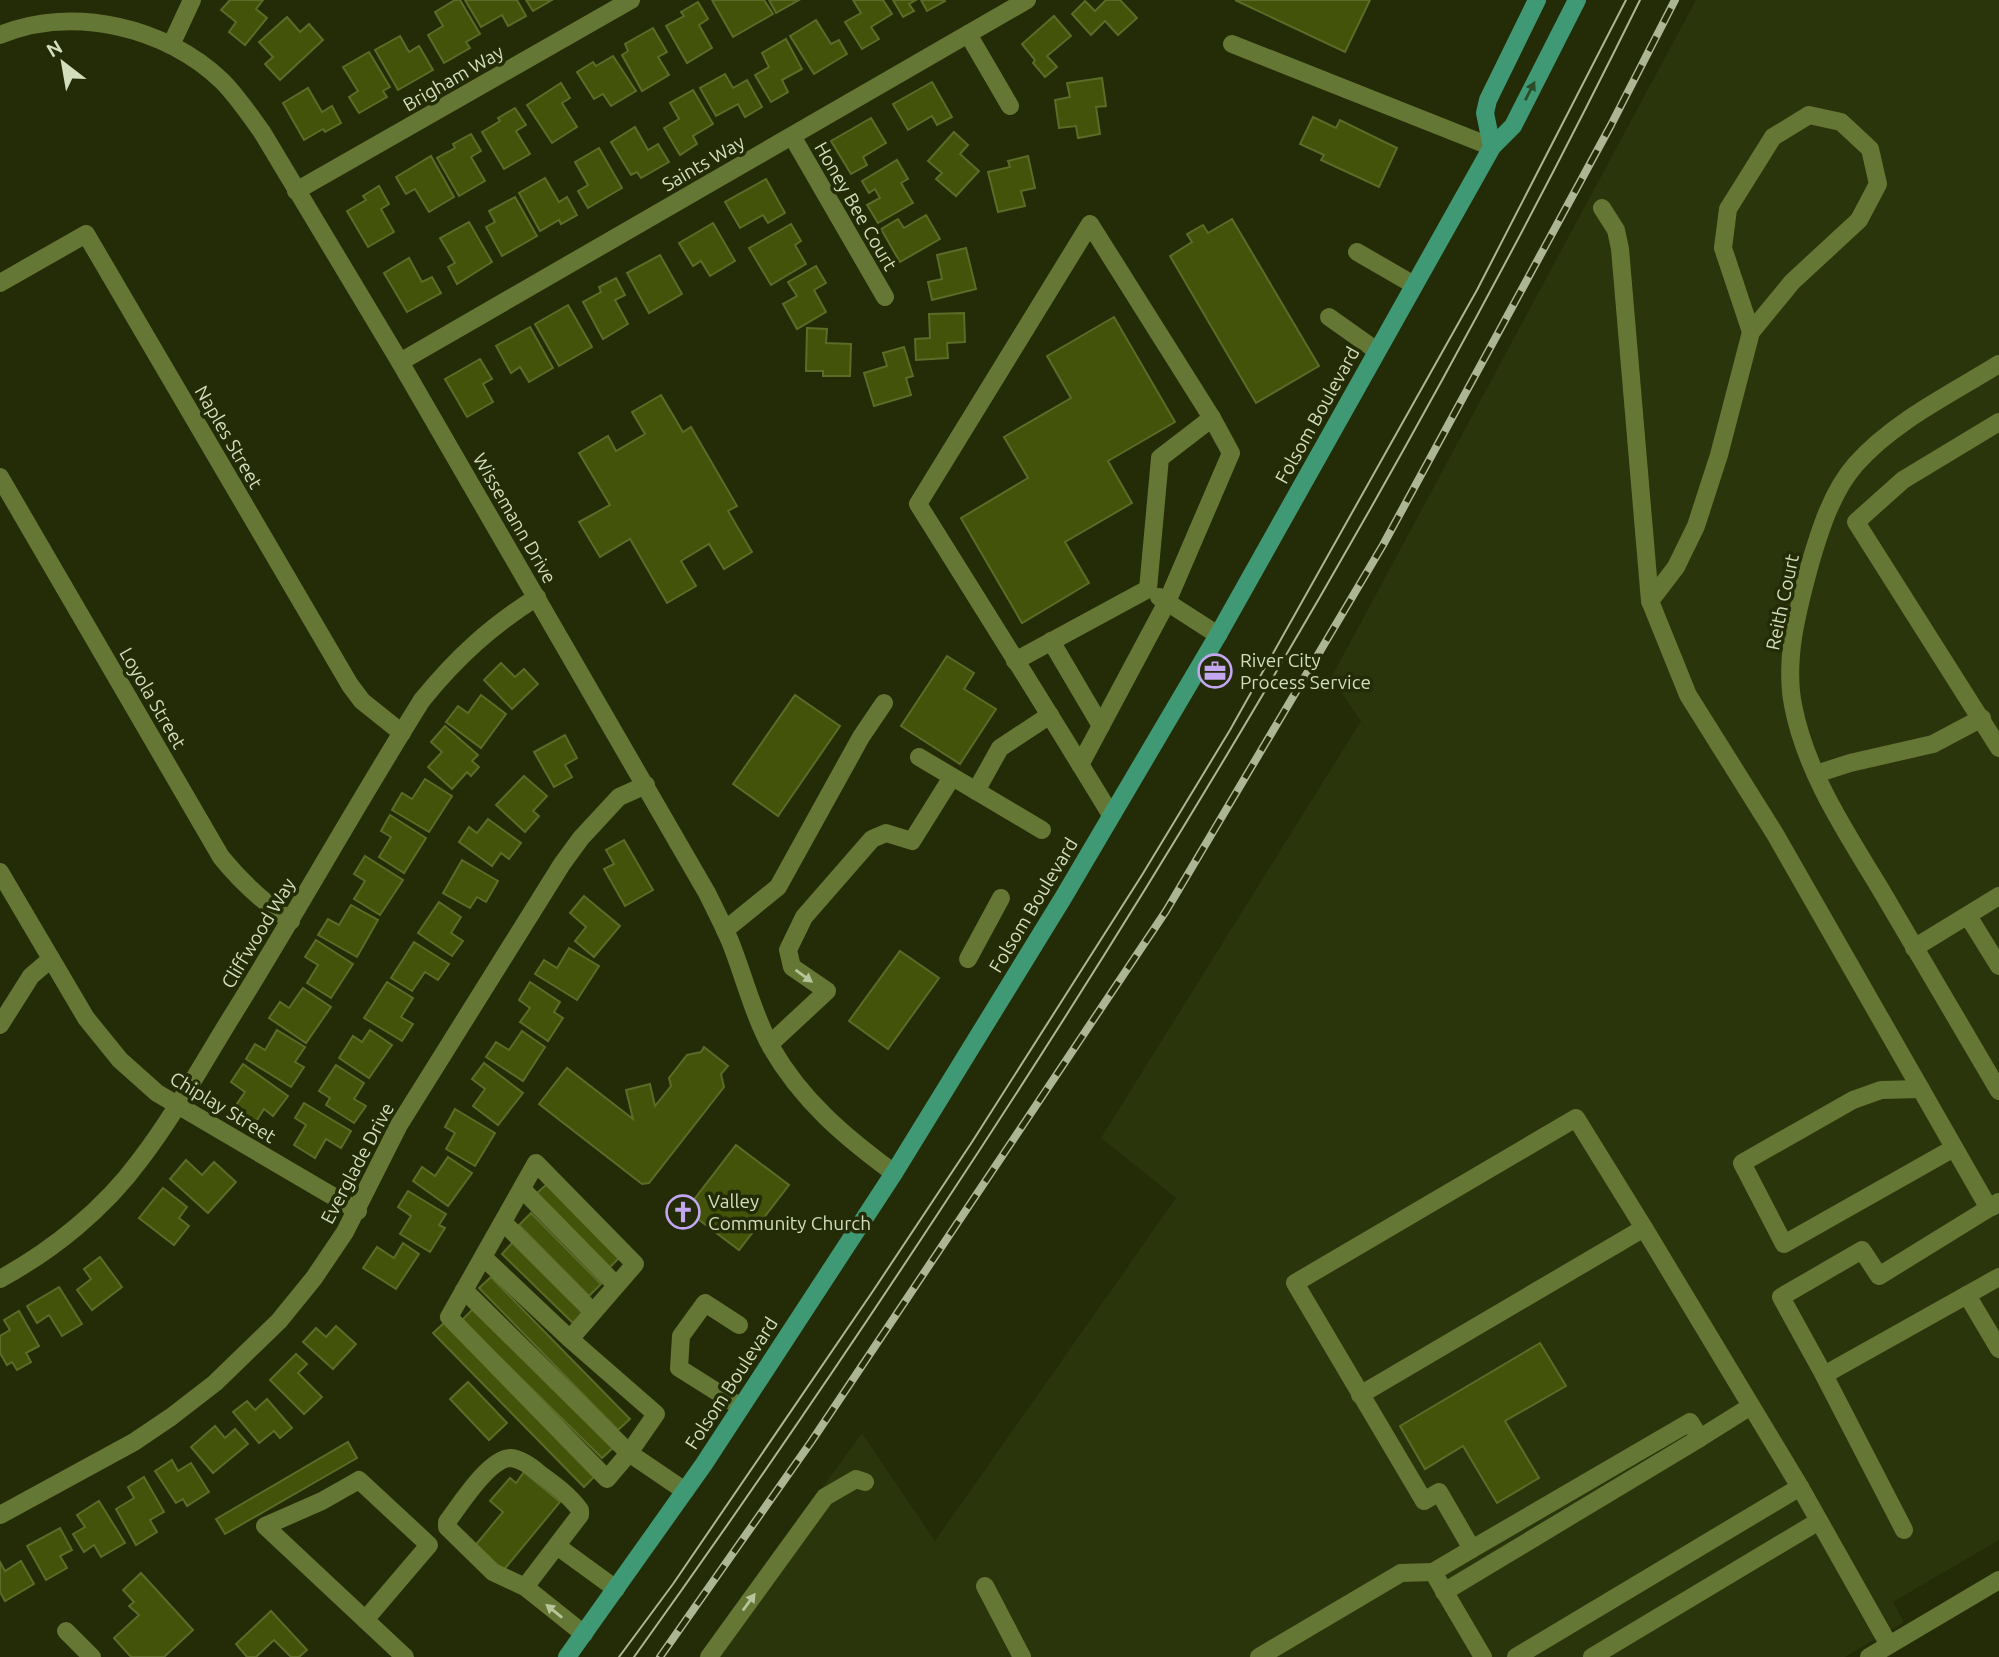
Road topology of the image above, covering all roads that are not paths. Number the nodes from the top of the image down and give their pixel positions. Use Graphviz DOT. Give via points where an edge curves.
graph roads {
  1 [pos="192,0"];
  2 [pos="631,0"];
  3 [pos="1027,0"];
  4 [pos="1537,0"];
  5 [pos="1577,0"];
  6 [pos="968,34"];
  7 [pos="0,35"];
  8 [pos="1232,44"];
  9 [pos="171,45"];
  10 [pos="1010,106"];
  11 [pos="792,136"];
  12 [pos="1492,147"];
  13 [pos="296,191"];
  14 [pos="1602,208"];
  15 [pos="1357,252"];
  16 [pos="0,283"];
  17 [pos="1415,285"];
  18 [pos="885,298"];
  19 [pos="1329,317"];
  20 [pos="1751,332"];
  21 [pos="1377,351"];
  22 [pos="400,362"];
  23 [pos="1999,364"];
  24 [pos="1212,418"];
  25 [pos="1999,422"];
  26 [pos="0,477"];
  27 [pos="1148,589"];
  28 [pos="537,597"];
  29 [pos="1650,601"];
  30 [pos="1167,602"];
  31 [pos="1218,635"];
  32 [pos="1051,641"];
  33 [pos="1015,661"];
  34 [pos="884,704"];
  35 [pos="1049,715"];
  36 [pos="1982,718"];
  37 [pos="1101,726"];
  38 [pos="401,733"];
  39 [pos="1999,748"];
  40 [pos="919,757"];
  41 [pos="1080,765"];
  42 [pos="1816,775"];
  43 [pos="952,777"];
  44 [pos="646,785"];
  45 [pos="976,791"];
  46 [pos="1111,815"];
  47 [pos="1042,830"];
  48 [pos="0,872"];
  49 [pos="1999,897"];
  50 [pos="1001,898"];
  51 [pos="1968,916"];
  52 [pos="291,921"];
  53 [pos="725,930"];
  54 [pos="1914,948"];
  55 [pos="51,959"];
  56 [pos="968,959"];
  57 [pos="1999,966"];
  58 [pos="0,1025"];
  59 [pos="770,1044"];
  60 [pos="1921,1089"];
  61 [pos="1999,1091"];
  62 [pos="177,1105"];
  63 [pos="1954,1148"];
  64 [pos="894,1173"];
  65 [pos="522,1189"];
  66 [pos="1996,1204"];
  67 [pos="358,1211"];
  68 [pos="503,1222"];
  69 [pos="1644,1228"];
  70 [pos="483,1257"];
  71 [pos="1999,1277"];
  72 [pos="0,1279"];
  73 [pos="617,1285"];
  74 [pos="464,1290"];
  75 [pos="1967,1295"];
  76 [pos="593,1312"];
  77 [pos="739,1325"];
  78 [pos="570,1339"];
  79 [pos="1999,1349"];
  80 [pos="1824,1375"];
  81 [pos="1360,1395"];
  82 [pos="1751,1406"];
  83 [pos="741,1408"];
  84 [pos="1700,1438"];
  85 [pos="629,1454"];
  86 [pos="865,1482"];
  87 [pos="1800,1487"];
  88 [pos="685,1491"];
  89 [pos="0,1515"];
  90 [pos="1819,1521"];
  91 [pos="1904,1530"];
  92 [pos="557,1546"];
  93 [pos="1472,1549"];
  94 [pos="1433,1572"];
  95 [pos="1999,1580"];
  96 [pos="985,1586"];
  97 [pos="525,1587"];
  98 [pos="616,1588"];
  99 [pos="1444,1591"];
  100 [pos="365,1620"];
  101 [pos="66,1632"];
  102 [pos="583,1634"];
  103 [pos="1889,1645"];
  104 [pos="92,1657"];
  105 [pos="405,1657"];
  106 [pos="567,1657"];
  107 [pos="709,1657"];
  108 [pos="1022,1657"];
  109 [pos="1259,1657"];
  110 [pos="1483,1657"];
  111 [pos="1516,1657"];
  112 [pos="1592,1657"];
  113 [pos="1869,1657"];
  1 -- 9 [label="street"];
  2 -- 13 [label="street, Brigham Way"];
  3 -- 6 [label="street, Saints Way"];
  4 -- 12 [label="main road" via="1488,100 1485,113"];
  12 -- 5 [label="main road, Folsom Boulevard, one-way" via="1513,126"];
  6 -- 10 [label="street"];
  6 -- 11 [label="street, Saints Way"];
  7 -- 9 [label="street, Wissemann Drive" via="36,24 75,22 119,27"];
  8 -- 12 [label="street"];
  9 -- 13 [label="street, Wissemann Drive" via="220,79 241,103"];
  11 -- 18 [label="street, Honey Bee Court"];
  11 -- 22 [label="street, Saints Way"];
  12 -- 17 [label="main road, Folsom Boulevard"];
  13 -- 22 [label="street, Wissemann Drive"];
  14 -- 29 [label="street" via="1616,230 1620,249"];
  15 -- 17 [label="street"];
  16 -- 38 [label="street, Naples Street" via="86,234 350,685"];
  17 -- 21 [label="main road, Folsom Boulevard"];
  19 -- 21 [label="street"];
  20 -- 20 [label="street" via="1792,282 1859,220 1878,184 1870,149 1841,122 1809,115 1773,136 1728,209 1723,248"];
  20 -- 29 [label="street" via="1696,526 1676,567"];
  21 -- 31 [label="main road, Folsom Boulevard"];
  22 -- 28 [label="street, Wissemann Drive"];
  23 -- 42 [label="street, Reith Court" via="1873,447 1855,466 1828,512 1805,581 1790,673 1793,704"];
  24 -- 27 [label="street" via="1160,458"];
  24 -- 30 [label="street" via="1231,453"];
  24 -- 33 [label="street" via="1090,224 918,504"];
  25 -- 36 [label="street" via="1903,480 1856,522"];
  26 -- 52 [label="street, Loyola Street" via="221,857 256,895"];
  27 -- 30 [label="street"];
  27 -- 32 [label="street"];
  28 -- 38 [label="street, Cliffwood Way" via="461,656 422,700"];
  28 -- 44 [label="street, Wissemann Drive"];
  29 -- 60 [label="street" via="1688,695 1775,834"];
  30 -- 31 [label="street"];
  30 -- 37 [label="street"];
  31 -- 46 [label="main road, Folsom Boulevard"];
  32 -- 33 [label="street"];
  32 -- 37 [label="street"];
  33 -- 35 [label="street"];
  34 -- 53 [label="street" via="778,887"];
  35 -- 41 [label="street"];
  35 -- 45 [label="street" via="1000,748"];
  36 -- 39 [label="street"];
  36 -- 42 [label="street" via="1933,744"];
  37 -- 41 [label="street"];
  38 -- 52 [label="street, Cliffwood Way"];
  40 -- 43 [label="street"];
  41 -- 46 [label="street"];
  42 -- 54 [label="street, Reith Court"];
  43 -- 45 [label="street"];
  43 -- 59 [label="street, one-way" via="912,841 886,833 872,839 804,916 788,950 792,967 827,991"];
  44 -- 53 [label="street, Wissemann Drive"];
  44 -- 67 [label="street, Everglade Drive" via="619,797 562,864 400,1125"];
  45 -- 47 [label="street"];
  46 -- 64 [label="main road, Folsom Boulevard"];
  48 -- 55 [label="street, Chiplay Street"];
  49 -- 51 [label="street"];
  50 -- 56 [label="street"];
  51 -- 54 [label="street"];
  51 -- 57 [label="street"];
  52 -- 62 [label="street, Cliffwood Way"];
  53 -- 59 [label="street, Wissemann Drive"];
  54 -- 61 [label="street, Reith Court"];
  55 -- 58 [label="street" via="30,976"];
  55 -- 62 [label="street, Chiplay Street" via="104,1042 157,1093"];
  59 -- 64 [label="street, Wissemann Drive" via="815,1108"];
  60 -- 63 [label="street"];
  60 -- 63 [label="street" via="1881,1090 1853,1100 1742,1163 1784,1244"];
  62 -- 67 [label="street, Chiplay Street"];
  62 -- 72 [label="street, Cliffwood Way" via="139,1161 97,1207 52,1246"];
  63 -- 66 [label="street" via="1987,1205"];
  64 -- 83 [label="main road, Folsom Boulevard"];
  65 -- 68 [label="street"];
  65 -- 73 [label="street"];
  65 -- 73 [label="street" via="536,1163 635,1264"];
  66 -- 80 [label="street" via="1879,1276 1862,1250 1780,1297"];
  67 -- 89 [label="street, Everglade Drive" via="279,1321 215,1383 134,1442"];
  68 -- 70 [label="street"];
  68 -- 76 [label="street"];
  69 -- 81 [label="street"];
  69 -- 81 [label="street" via="1576,1118 1295,1283"];
  69 -- 82 [label="street"];
  70 -- 74 [label="street"];
  70 -- 78 [label="street"];
  71 -- 75 [label="street"];
  73 -- 76 [label="street"];
  74 -- 85 [label="street"];
  74 -- 85 [label="street" via="449,1317 607,1479"];
  75 -- 79 [label="street"];
  75 -- 80 [label="street"];
  76 -- 78 [label="street"];
  77 -- 83 [label="street" via="705,1303 681,1336 679,1368"];
  78 -- 85 [label="street" via="656,1415"];
  80 -- 91 [label="street"];
  81 -- 93 [label="street" via="1424,1501 1439,1493"];
  82 -- 84 [label="street"];
  82 -- 87 [label="street"];
  83 -- 88 [label="main road, Folsom Boulevard"];
  84 -- 93 [label="street" via="1690,1422"];
  84 -- 99 [label="street"];
  85 -- 88 [label="street"];
  107 -- 86 [label="street, one-way" via="825,1497 856,1479"];
  87 -- 90 [label="street"];
  87 -- 111 [label="street"];
  88 -- 98 [label="main road, Folsom Boulevard"];
  90 -- 103 [label="street"];
  90 -- 112 [label="street"];
  92 -- 97 [label="street"];
  92 -- 97 [label="street" via="580,1515 574,1502 515,1458 489,1469 447,1527 493,1572"];
  92 -- 98 [label="street"];
  93 -- 94 [label="street"];
  94 -- 99 [label="street"];
  94 -- 109 [label="street" via="1401,1573"];
  95 -- 103 [label="street"];
  96 -- 108 [label="street"];
  102 -- 97 [label="street, one-way"];
  98 -- 102 [label="main road, Folsom Boulevard"];
  99 -- 110 [label="street"];
  100 -- 100 [label="street" via="265,1526 359,1480 429,1545"];
  100 -- 105 [label="street"];
  101 -- 104 [label="street"];
  102 -- 106 [label="main road, Folsom Boulevard"];
  103 -- 113 [label="street"];
}
